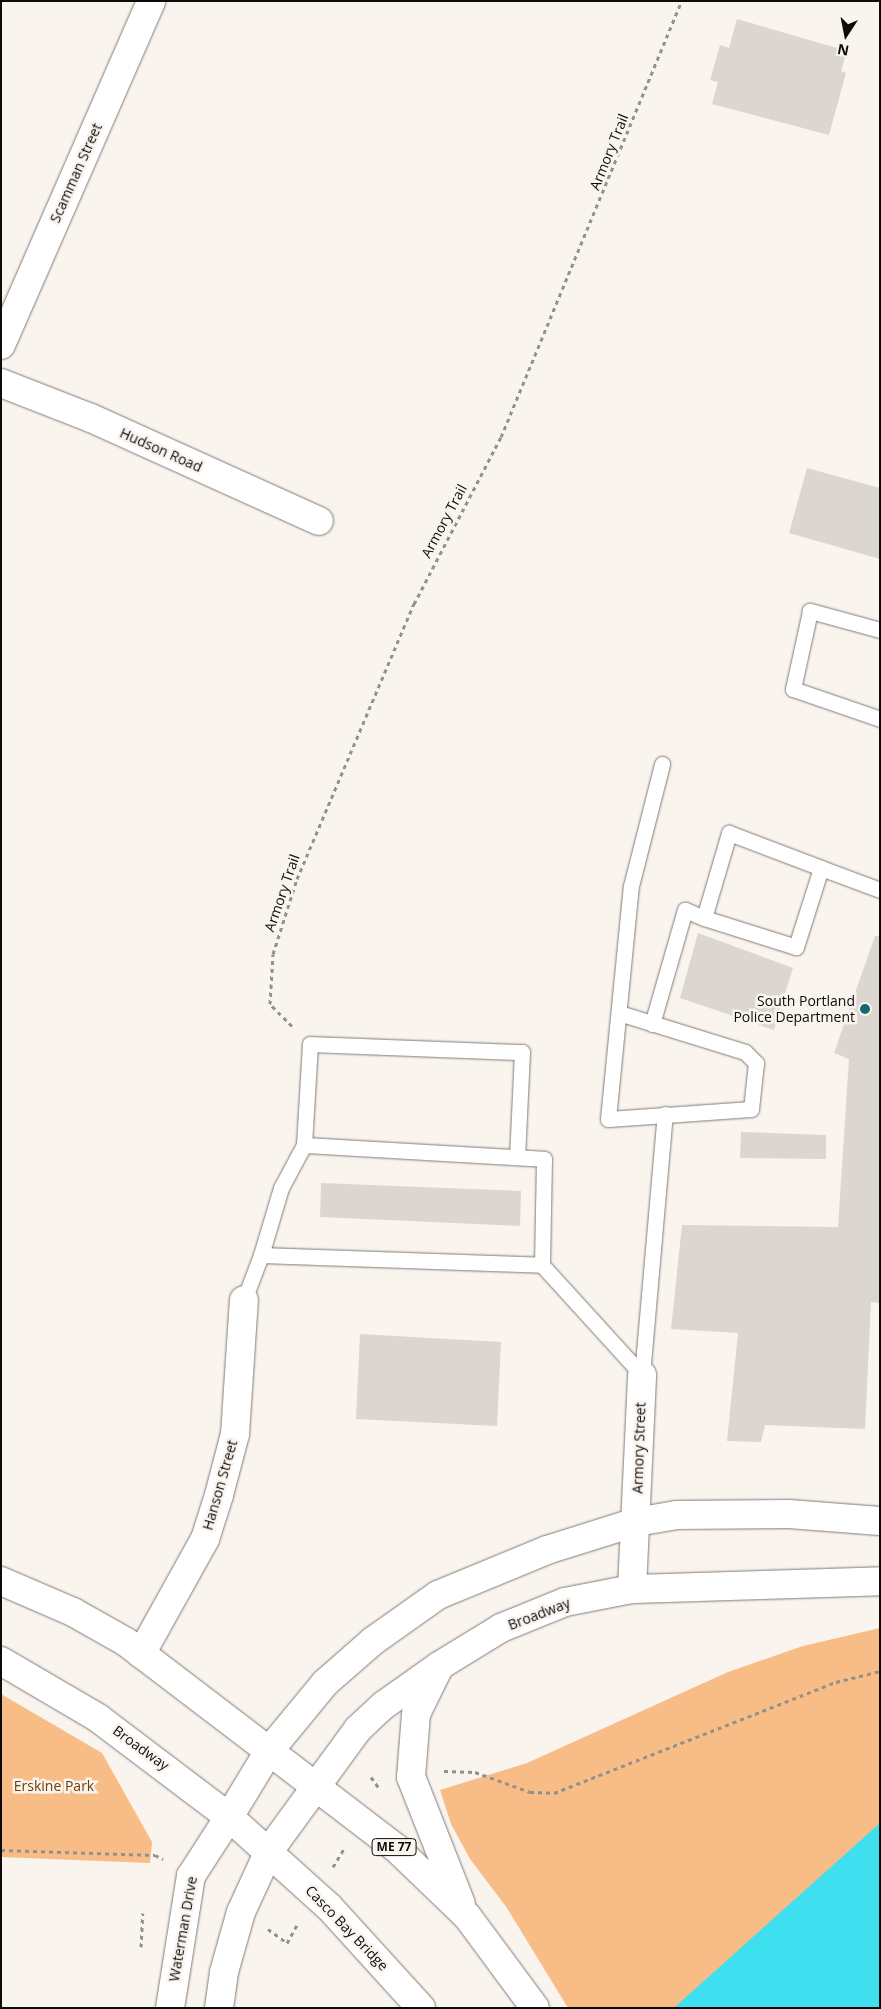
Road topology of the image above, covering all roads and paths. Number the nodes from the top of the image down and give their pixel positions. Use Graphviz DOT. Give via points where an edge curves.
graph roads {
  1 [pos="151,1"];
  2 [pos="682,1"];
  3 [pos="1,345"];
  4 [pos="1,383"];
  5 [pos="320,521"];
  6 [pos="880,630"];
  7 [pos="880,720"];
  8 [pos="662,764"];
  9 [pos="821,868"];
  10 [pos="880,890"];
  11 [pos="704,918"];
  12 [pos="619,1013"];
  13 [pos="652,1024"];
  14 [pos="310,1044"];
  15 [pos="665,1114"];
  16 [pos="304,1145"];
  17 [pos="517,1157"];
  18 [pos="261,1255"];
  19 [pos="542,1265"];
  20 [pos="244,1300"];
  21 [pos="642,1374"];
  22 [pos="880,1521"];
  23 [pos="636,1522"];
  24 [pos="1,1580"];
  25 [pos="880,1581"];
  26 [pos="632,1589"];
  27 [pos="141,1654"];
  28 [pos="1,1661"];
  29 [pos="439,1666"];
  30 [pos="880,1671"];
  31 [pos="269,1752"];
  32 [pos="434,1770"];
  33 [pos="371,1777"];
  34 [pos="315,1785"];
  35 [pos="381,1790"];
  36 [pos="229,1817"];
  37 [pos="1,1850"];
  38 [pos="269,1851"];
  39 [pos="160,1857"];
  40 [pos="143,1913"];
  41 [pos="467,1916"];
  42 [pos="141,1947"];
  43 [pos="170,2008"];
  44 [pos="219,2008"];
  45 [pos="420,2008"];
  46 [pos="535,2008"];
  1 -- 3 [label="main road, Scamman Street"];
  2 -- 14 [label="path, Armory Trail" via="501,437 414,604 297,878 273,954 270,1004"];
  4 -- 5 [label="main road, Hudson Road" via="91,418"];
  6 -- 7 [label="lane" via="810,612 793,689"];
  8 -- 12 [label="lane" via="631,886"];
  9 -- 10 [label="lane"];
  9 -- 11 [label="lane" via="796,947"];
  9 -- 11 [label="lane" via="729,833"];
  11 -- 13 [label="lane" via="685,910"];
  12 -- 13 [label="lane"];
  12 -- 15 [label="lane" via="608,1119"];
  13 -- 15 [label="lane" via="745,1052 756,1064 752,1109"];
  14 -- 16 [label="lane"];
  14 -- 17 [label="lane" via="522,1052"];
  15 -- 21 [label="lane"];
  16 -- 17 [label="lane"];
  16 -- 18 [label="lane" via="281,1188"];
  17 -- 19 [label="lane" via="544,1159"];
  18 -- 19 [label="lane"];
  18 -- 20 [label="lane"];
  19 -- 21 [label="lane"];
  20 -- 27 [label="main road, Hanson Street" via="235,1434 220,1495 205,1539"];
  21 -- 23 [label="main road, Armory Street"];
  22 -- 23 [label="main road" via="789,1514 677,1515"];
  23 -- 26 [label="main road, Armory Street"];
  23 -- 31 [label="main road" via="547,1550 438,1595 372,1641 325,1682"];
  24 -- 27 [label="main road, ME 77" via="73,1612"];
  25 -- 26 [label="main road, Broadway"];
  26 -- 29 [label="main road, Broadway" via="565,1602 501,1628"];
  27 -- 31 [label="main road, ME 77"];
  28 -- 36 [label="main road, Broadway" via="98,1718"];
  29 -- 34 [label="main road, Broadway" via="384,1705 358,1729"];
  29 -- 41 [label="main road" via="416,1714 411,1777"];
  30 -- 32 [label="path" via="836,1682 554,1793 530,1792 475,1772"];
  31 -- 34 [label="main road, ME 77"];
  31 -- 36 [label="main road, Waterman Drive"];
  33 -- 35 [label="path"];
  34 -- 38 [label="main road"];
  34 -- 41 [label="main road, ME 77" via="396,1848"];
  36 -- 38 [label="main road, Broadway"];
  36 -- 43 [label="main road, Waterman Drive" via="190,1876"];
  37 -- 39 [label="path"];
  38 -- 44 [label="main road" via="240,1912 224,1972"];
  38 -- 45 [label="main road, Casco Bay Bridge" via="376,1955"];
  40 -- 42 [label="path"];
  41 -- 46 [label="main road, ME 77"];
}
